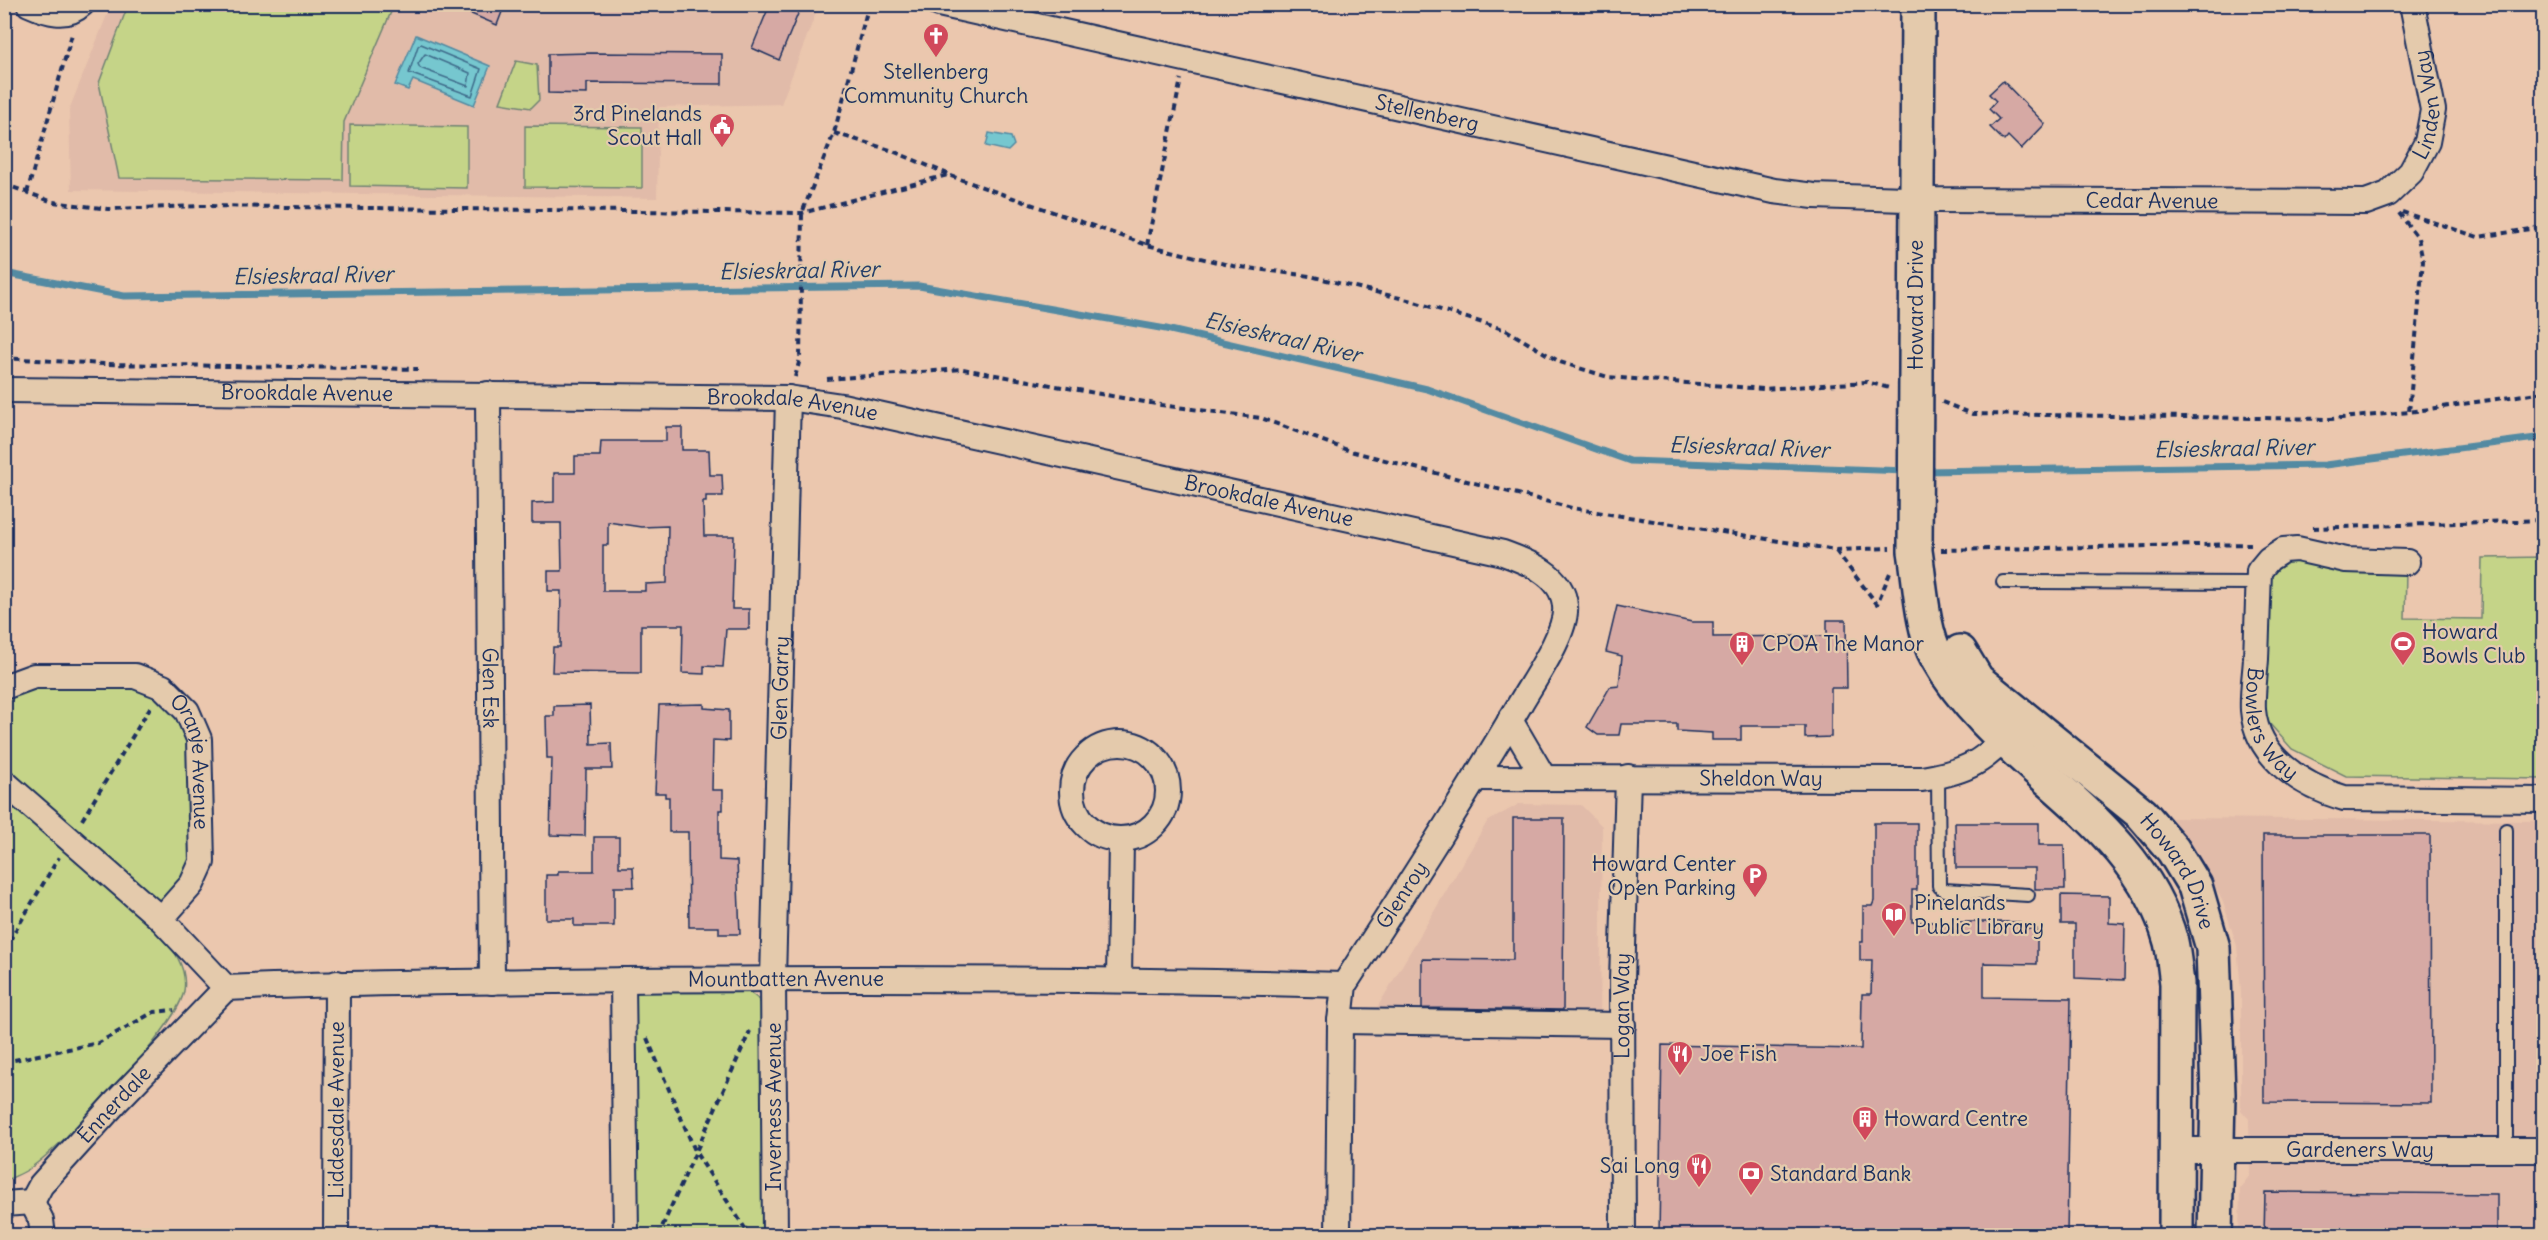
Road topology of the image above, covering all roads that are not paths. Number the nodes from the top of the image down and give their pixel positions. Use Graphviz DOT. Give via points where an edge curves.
graph roads {
  1 [pos="28,4"];
  2 [pos="939,4"];
  3 [pos="1918,4"];
  4 [pos="2412,4"];
  5 [pos="78,8"];
  6 [pos="2388,194"];
  7 [pos="1916,199"];
  8 [pos="4,390"];
  9 [pos="488,394"];
  10 [pos="788,398"];
  11 [pos="2407,561"];
  12 [pos="2003,582"];
  13 [pos="2259,583"];
  14 [pos="1557,584"];
  15 [pos="4,687"];
  16 [pos="1510,720"];
  17 [pos="2014,730"];
  18 [pos="1938,776"];
  19 [pos="1628,777"];
  20 [pos="1476,778"];
  21 [pos="1544,778"];
  22 [pos="4,782"];
  23 [pos="2544,800"];
  24 [pos="2506,830"];
  25 [pos="1121,839"];
  26 [pos="2028,895"];
  27 [pos="161,919"];
  28 [pos="773,979"];
  29 [pos="1119,979"];
  30 [pos="623,980"];
  31 [pos="492,981"];
  32 [pos="337,983"];
  33 [pos="1344,985"];
  34 [pos="226,988"];
  35 [pos="1340,1021"];
  36 [pos="1623,1025"];
  37 [pos="2217,1149"];
  38 [pos="2176,1150"];
  39 [pos="2506,1150"];
  40 [pos="2544,1150"];
  41 [pos="32,1202"];
  42 [pos="4,1204"];
  43 [pos="43,1236"];
  44 [pos="336,1236"];
  45 [pos="626,1236"];
  46 [pos="775,1236"];
  47 [pos="1338,1236"];
  48 [pos="1623,1236"];
  49 [pos="2176,1236"];
  50 [pos="2215,1236"];
  1 -- 5 [label="street" via="55,14"];
  2 -- 7 [label="street, Stellenberg" via="1774,191"];
  3 -- 7 [label="street, Howard Drive"];
  4 -- 6 [label="street, Linden Way" via="2433,110 2427,142 2410,172"];
  6 -- 7 [label="street, Cedar Avenue" via="2366,202"];
  7 -- 17 [label="street, Howard Drive" via="1915,551 1927,633 1936,656 1968,703"];
  8 -- 9 [label="street, Brookdale Avenue"];
  9 -- 10 [label="street, Brookdale Avenue"];
  9 -- 31 [label="street, Glen Esk"];
  10 -- 14 [label="street, Brookdale Avenue" via="842,406 1503,552 1534,565"];
  10 -- 28 [label="street, Glen Garry"];
  11 -- 13 [label="street, Bowlers Way" via="2346,560 2297,549 2283,550 2259,571"];
  12 -- 13 [label="lane"];
  13 -- 23 [label="street, Bowlers Way" via="2253,711 2273,755 2295,777 2317,790 2344,798"];
  14 -- 16 [label="street, Glenroy" via="1566,606 1558,638"];
  15 -- 27 [label="street, Oranje Avenue" via="34,676 135,676 163,687 187,711 199,739 202,862 192,884"];
  16 -- 20 [label="street, Glenroy"];
  16 -- 21 [label="street"];
  17 -- 18 [label="street, Sheldon Way" via="1991,754 1970,767"];
  17 -- 37 [label="street, Howard Drive" via="2142,814 2174,850 2195,886 2214,948"];
  17 -- 38 [label="street, Howard Drive" via="2109,834 2137,869 2157,905 2171,943 2177,983"];
  18 -- 19 [label="street, Sheldon Way" via="1877,780"];
  18 -- 26 [label="lane" via="1939,886 1944,890"];
  19 -- 21 [label="street, Sheldon Way"];
  19 -- 36 [label="street, Logan Way"];
  20 -- 21 [label="street, Sheldon Way"];
  20 -- 33 [label="street, Glenroy"];
  22 -- 27 [label="street"];
  24 -- 39 [label="lane"];
  25 -- 29 [label="street"];
  27 -- 34 [label="street"];
  28 -- 29 [label="street, Mountbatten Avenue"];
  28 -- 30 [label="street, Mountbatten Avenue"];
  28 -- 46 [label="street, Inverness Avenue"];
  29 -- 33 [label="street, Mountbatten Avenue"];
  30 -- 31 [label="street, Mountbatten Avenue"];
  30 -- 45 [label="street"];
  31 -- 32 [label="street, Mountbatten Avenue"];
  32 -- 34 [label="street, Mountbatten Avenue"];
  32 -- 44 [label="street, Liddesdale Avenue"];
  33 -- 35 [label="street, Glenroy"];
  34 -- 41 [label="street, Ennerdale" via="100,1119 41,1185"];
  35 -- 36 [label="street"];
  35 -- 47 [label="street, Glenroy"];
  36 -- 48 [label="street, Logan Way"];
  37 -- 38 [label="street, Gardeners Way"];
  37 -- 39 [label="street, Gardeners Way"];
  37 -- 50 [label="street, Howard Drive"];
  38 -- 49 [label="street, Howard Drive"];
  39 -- 40 [label="street, Gardeners Way"];
  41 -- 42 [label="street"];
  41 -- 43 [label="street" via="41,1220"];
}
